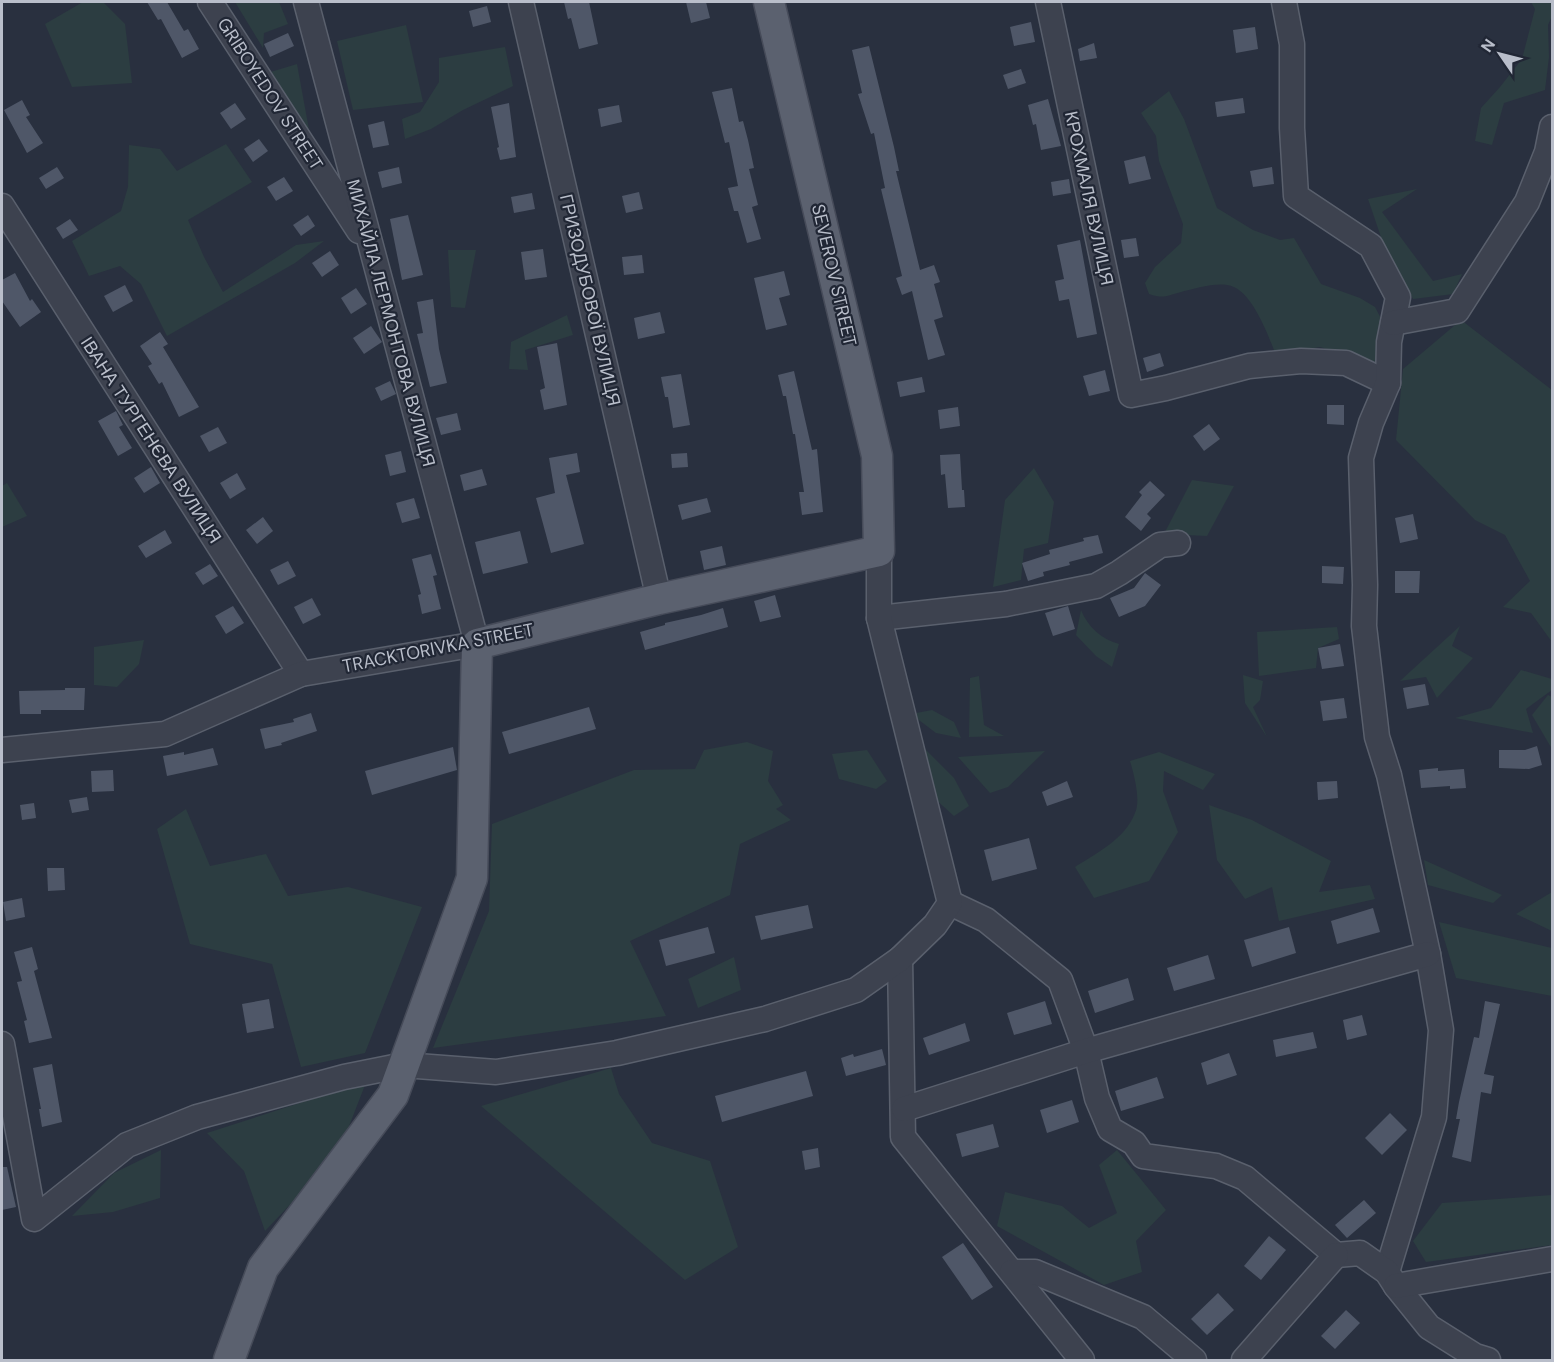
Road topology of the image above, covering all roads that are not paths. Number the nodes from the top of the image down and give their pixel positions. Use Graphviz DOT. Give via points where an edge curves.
graph roads {
  1 [pos="210,2"];
  2 [pos="306,2"];
  3 [pos="521,2"];
  4 [pos="769,2"];
  5 [pos="1048,2"];
  6 [pos="1284,2"];
  7 [pos="1552,127"];
  8 [pos="2,206"];
  9 [pos="370,248"];
  10 [pos="1393,323"];
  11 [pos="1388,383"];
  12 [pos="1178,543"];
  13 [pos="879,551"];
  14 [pos="659,599"];
  15 [pos="879,618"];
  16 [pos="477,644"];
  17 [pos="301,674"];
  18 [pos="2,750"];
  19 [pos="950,903"];
  20 [pos="1428,954"];
  21 [pos="900,959"];
  22 [pos="2,1044"];
  23 [pos="1086,1052"];
  24 [pos="404,1065"];
  25 [pos="904,1109"];
  26 [pos="1336,1255"];
  27 [pos="1552,1259"];
  28 [pos="1012,1272"];
  29 [pos="1392,1279"];
  30 [pos="1479,1359"];
  31 [pos="229,1360"];
  32 [pos="1082,1360"];
  33 [pos="1194,1360"];
  34 [pos="1244,1360"];
  1 -- 9 [label="street, GRIBOYEDOV STREET"];
  2 -- 9 [label="street, МИХАЙЛА ЛЕРМОНТОВА ВУЛИЦЯ"];
  3 -- 14 [label="street, ГРИЗОДУБОВОЇ ВУЛИЦЯ"];
  4 -- 13 [label="main road, SEVEROV STREET" via="878,456"];
  5 -- 11 [label="street, КРОХМАЛЯ ВУЛИЦЯ" via="1131,394 1249,366 1301,361 1347,363"];
  6 -- 10 [label="street" via="1293,44 1296,196 1371,246 1398,297"];
  7 -- 10 [label="street" via="1547,152 1527,202 1457,311"];
  8 -- 17 [label="street, ІВАНА ТУРГЕНЄВА ВУЛИЦЯ"];
  9 -- 16 [label="street, МИХАЙЛА ЛЕРМОНТОВА ВУЛИЦЯ"];
  10 -- 11 [label="street"];
  11 -- 20 [label="street" via="1361,458 1364,626 1377,737"];
  12 -- 15 [label="street" via="1160,545 1096,586 1006,604"];
  13 -- 14 [label="main road, TRACKTORIVKA STREET"];
  13 -- 15 [label="street"];
  14 -- 16 [label="main road, TRACKTORIVKA STREET"];
  15 -- 19 [label="street"];
  16 -- 17 [label="street, TRACKTORIVKA STREET"];
  16 -- 24 [label="main road" via="472,878"];
  17 -- 18 [label="street, TRACKTORIVKA STREET" via="165,734"];
  19 -- 21 [label="street" via="935,925"];
  19 -- 23 [label="street" via="986,920 1060,980"];
  20 -- 23 [label="street"];
  20 -- 29 [label="street" via="1441,1030 1434,1117"];
  21 -- 24 [label="street" via="856,990 765,1019 617,1053 496,1072"];
  21 -- 25 [label="street"];
  22 -- 24 [label="street" via="34,1220 127,1145 197,1117"];
  23 -- 25 [label="street"];
  23 -- 26 [label="street" via="1097,1098 1110,1129 1134,1143 1143,1156 1216,1166 1245,1178"];
  24 -- 31 [label="main road" via="393,1095 263,1268"];
  25 -- 28 [label="street" via="903,1137"];
  26 -- 29 [label="street" via="1360,1253"];
  26 -- 34 [label="street"];
  27 -- 29 [label="street"];
  28 -- 32 [label="street"];
  28 -- 33 [label="street" via="1035,1272 1143,1317"];
  29 -- 30 [label="street" via="1429,1327"];
}
